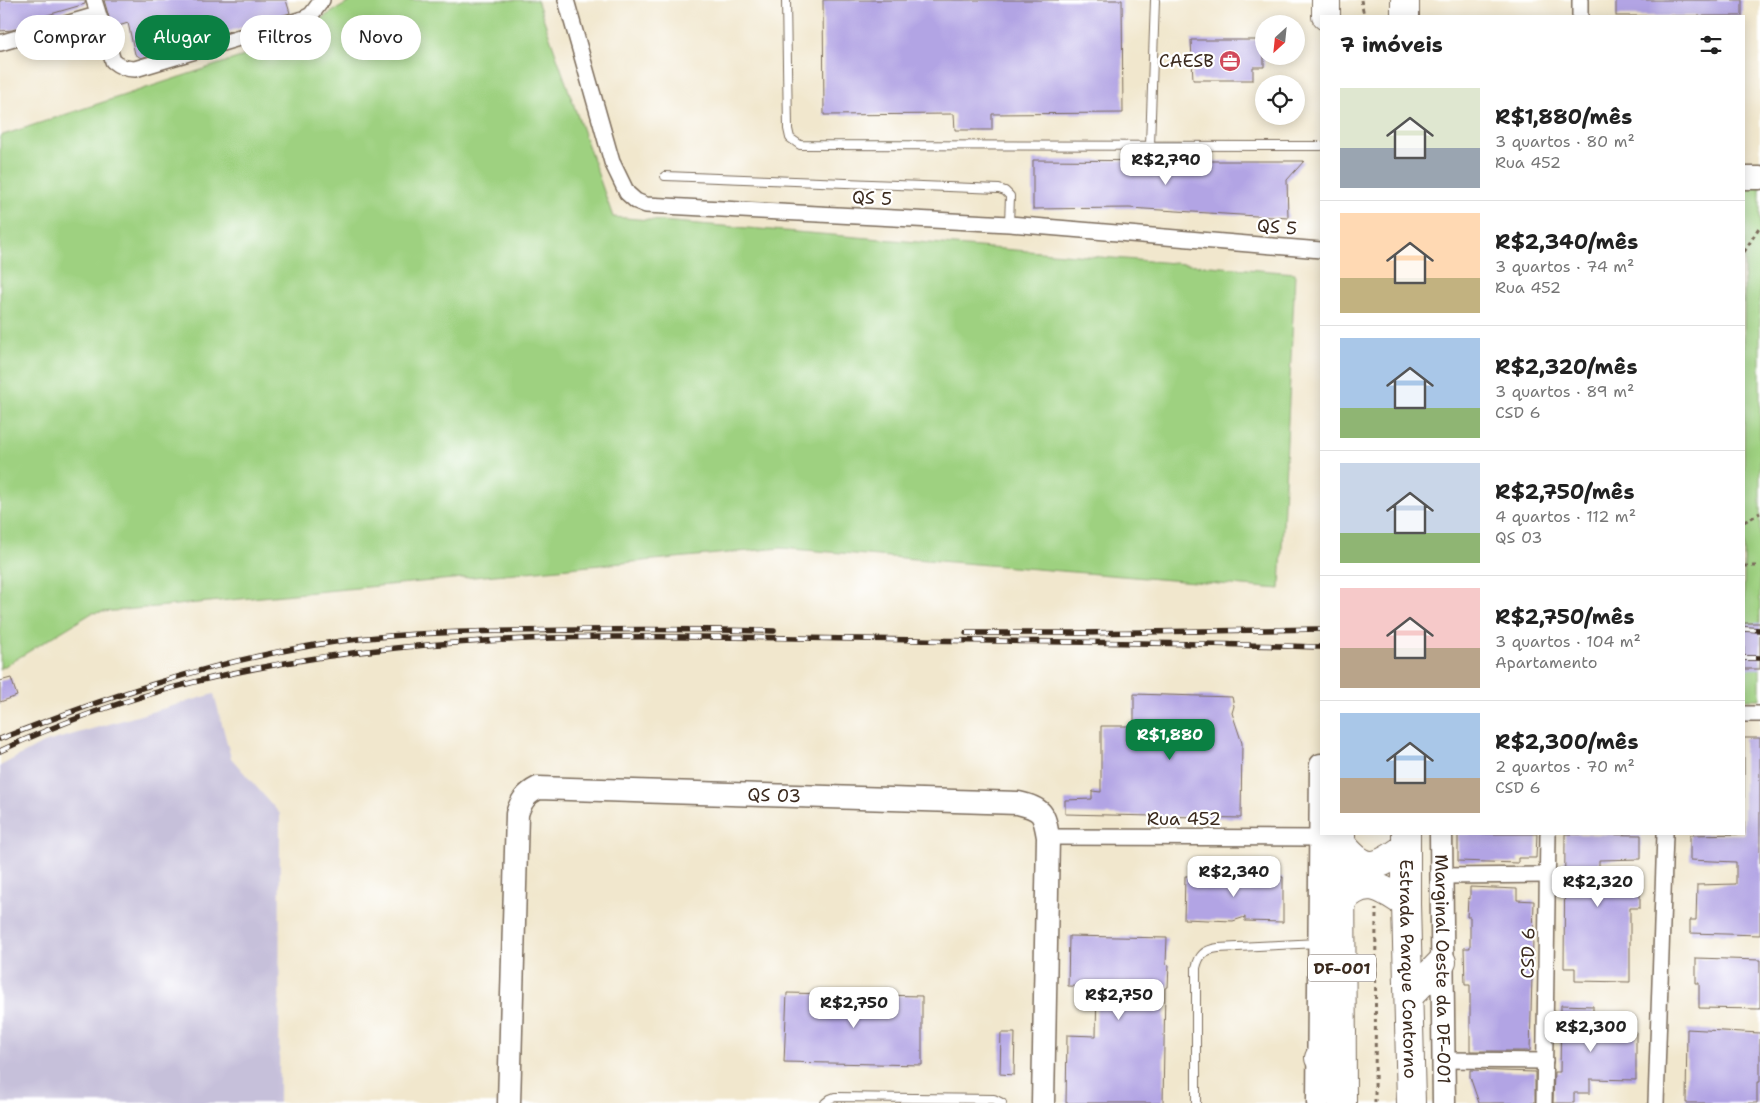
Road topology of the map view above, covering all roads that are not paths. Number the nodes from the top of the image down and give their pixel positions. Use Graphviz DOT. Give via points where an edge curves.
graph roads {
  1 [pos="94,0"];
  2 [pos="322,0"];
  3 [pos="566,0"];
  4 [pos="786,0"];
  5 [pos="1155,0"];
  6 [pos="1326,0"];
  7 [pos="1405,0"];
  8 [pos="1580,0"];
  9 [pos="97,15"];
  10 [pos="1326,15"];
  11 [pos="1405,15"];
  12 [pos="1580,15"];
  13 [pos="15,39"];
  14 [pos="0,43"];
  15 [pos="113,60"];
  16 [pos="1150,145"];
  17 [pos="1320,146"];
  18 [pos="665,176"];
  19 [pos="1745,178"];
  20 [pos="1760,178"];
  21 [pos="1009,224"];
  22 [pos="1320,250"];
  23 [pos="1745,714"];
  24 [pos="1760,714"];
  25 [pos="1442,835"];
  26 [pos="1548,835"];
  27 [pos="1666,835"];
  28 [pos="1048,837"];
  29 [pos="1334,838"];
  30 [pos="1406,840"];
  31 [pos="1441,876"];
  32 [pos="1548,876"];
  33 [pos="1342,900"];
  34 [pos="1406,904"];
  35 [pos="1320,943"];
  36 [pos="1442,962"];
  37 [pos="1409,996"];
  38 [pos="1342,1032"];
  39 [pos="1319,1058"];
  40 [pos="1443,1060"];
  41 [pos="1545,1061"];
  42 [pos="1411,1091"];
  43 [pos="881,1100"];
  44 [pos="921,1100"];
  45 [pos="960,1101"];
  46 [pos="509,1103"];
  47 [pos="825,1103"];
  48 [pos="1002,1103"];
  49 [pos="1044,1103"];
  50 [pos="1196,1103"];
  51 [pos="1318,1103"];
  52 [pos="1342,1103"];
  53 [pos="1429,1103"];
  54 [pos="1444,1103"];
  55 [pos="1544,1103"];
  56 [pos="1656,1103"];
  1 -- 9 [label="street"];
  2 -- 15 [label="street" via="311,15 303,19 135,69 119,66"];
  3 -- 21 [label="street, QS 5" via="612,162 627,193 636,201 680,208"];
  4 -- 16 [label="lane" via="788,129 790,138 800,145"];
  5 -- 16 [label="lane"];
  6 -- 10 [label="highway"];
  7 -- 11 [label="highway"];
  8 -- 12 [label="street"];
  13 -- 14 [label="street"];
  16 -- 17 [label="lane"];
  18 -- 21 [label="lane" via="999,189 1010,196"];
  19 -- 20 [label="street"];
  21 -- 22 [label="street, QS 5"];
  23 -- 24 [label="street"];
  25 -- 31 [label="street, Marginal Oeste da DF-001"];
  26 -- 32 [label="street, CSD 6"];
  27 -- 56 [label="street"];
  28 -- 29 [label="street, Rua 452"];
  28 -- 46 [label="street, QS 03" via="1044,816 1028,805 1018,803 538,788 528,793 517,814"];
  28 -- 49 [label="street, QS 03"];
  29 -- 30 [label="highway" via="1364,865 1389,860"];
  29 -- 33 [label="highway, DF-001"];
  29 -- 35 [label="street"];
  30 -- 34 [label="highway, Estrada Parque Contorno"];
  31 -- 32 [label="street"];
  31 -- 36 [label="street, Marginal Oeste da DF-001"];
  32 -- 41 [label="street, CSD 6"];
  33 -- 34 [label="highway" via="1361,886 1386,890"];
  33 -- 38 [label="highway, DF-001"];
  34 -- 37 [label="highway, Estrada Parque Contorno"];
  35 -- 39 [label="street"];
  35 -- 50 [label="lane" via="1218,948 1201,955 1196,968"];
  36 -- 37 [label="highway"];
  36 -- 40 [label="street, Marginal Oeste da DF-001"];
  37 -- 42 [label="highway, Estrada Parque Contorno"];
  38 -- 39 [label="highway"];
  38 -- 52 [label="highway, DF-001"];
  39 -- 51 [label="street"];
  40 -- 41 [label="street"];
  40 -- 54 [label="street, Marginal Oeste da DF-001"];
  41 -- 55 [label="street, CSD 6"];
  42 -- 53 [label="highway"];
  43 -- 44 [label="lane"];
  43 -- 47 [label="lane" via="835,1097"];
  44 -- 45 [label="lane"];
  45 -- 48 [label="lane" via="994,1099"];
}
